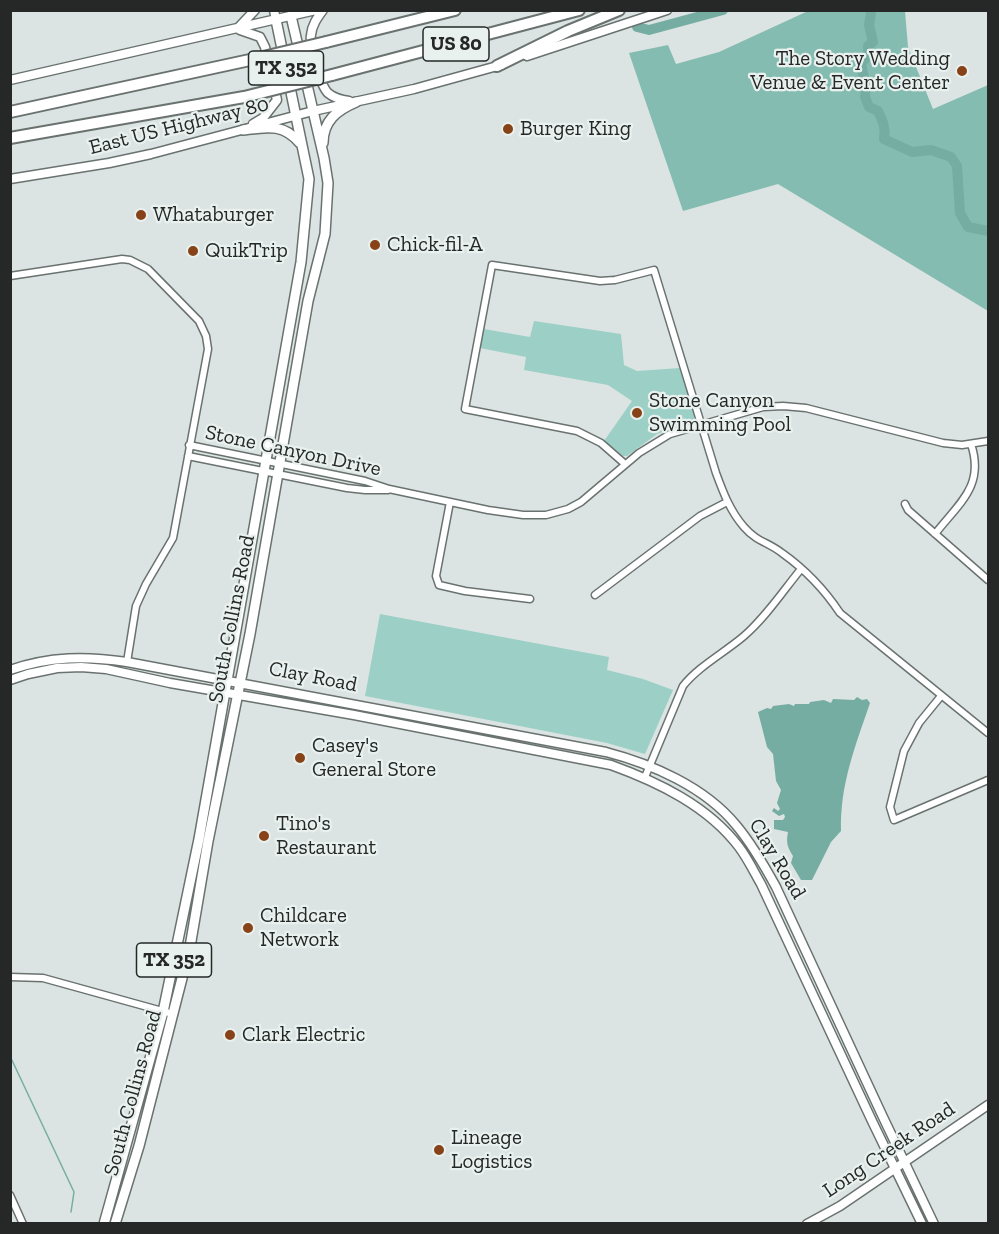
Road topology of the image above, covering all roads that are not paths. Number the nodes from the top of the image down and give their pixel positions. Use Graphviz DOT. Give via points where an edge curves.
graph roads {
  1 [pos="255,10"];
  2 [pos="316,10"];
  3 [pos="324,10"];
  4 [pos="455,10"];
  5 [pos="579,10"];
  6 [pos="619,10"];
  7 [pos="666,10"];
  8 [pos="290,13"];
  9 [pos="275,15"];
  10 [pos="236,29"];
  11 [pos="497,66"];
  12 [pos="10,80"];
  13 [pos="356,102"];
  14 [pos="313,111"];
  15 [pos="10,112"];
  16 [pos="296,116"];
  17 [pos="243,130"];
  18 [pos="10,138"];
  19 [pos="302,144"];
  20 [pos="324,158"];
  21 [pos="10,179"];
  22 [pos="11,276"];
  23 [pos="295,298"];
  24 [pos="308,301"];
  25 [pos="701,424"];
  26 [pos="988,441"];
  27 [pos="971,444"];
  28 [pos="189,446"];
  29 [pos="188,456"];
  30 [pos="266,461"];
  31 [pos="279,464"];
  32 [pos="625,464"];
  33 [pos="264,472"];
  34 [pos="277,474"];
  35 [pos="332,474"];
  36 [pos="330,484"];
  37 [pos="389,489"];
  38 [pos="727,501"];
  39 [pos="450,502"];
  40 [pos="905,504"];
  41 [pos="934,534"];
  42 [pos="801,569"];
  43 [pos="988,580"];
  44 [pos="595,595"];
  45 [pos="530,599"];
  46 [pos="127,662"];
  47 [pos="10,670"];
  48 [pos="125,673"];
  49 [pos="227,680"];
  50 [pos="10,681"];
  51 [pos="239,682"];
  52 [pos="225,692"];
  53 [pos="236,694"];
  54 [pos="941,696"];
  55 [pos="988,733"];
  56 [pos="649,765"];
  57 [pos="645,777"];
  58 [pos="988,780"];
  59 [pos="205,835"];
  60 [pos="10,977"];
  61 [pos="168,1013"];
  62 [pos="988,1105"];
  63 [pos="905,1163"];
  64 [pos="896,1169"];
  65 [pos="10,1195"];
  66 [pos="23,1224"];
  67 [pos="104,1224"];
  68 [pos="115,1224"];
  69 [pos="807,1224"];
  70 [pos="922,1224"];
  71 [pos="934,1224"];
  1 -- 10 [label="main road"];
  2 -- 8 [label="main road"];
  3 -- 13 [label="main road" via="310,37 321,81 339,100"];
  4 -- 15 [label="highway, US 80, bridge"];
  5 -- 18 [label="highway, US 80, bridge" via="244,97"];
  6 -- 11 [label="highway"];
  7 -- 11 [label="main road, East US Highway 80"];
  8 -- 9 [label="main road"];
  8 -- 14 [label="main road, South Collins Road / TX 352"];
  9 -- 10 [label="main road"];
  9 -- 16 [label="main road, South Collins Road / TX 352"];
  10 -- 12 [label="main road"];
  10 -- 17 [label="main road" via="260,36 277,99 263,118"];
  11 -- 13 [label="main road, East US Highway 80"];
  13 -- 14 [label="main road, East US Highway 80"];
  13 -- 20 [label="main road" via="329,119 323,135"];
  14 -- 16 [label="main road, East US Highway 80"];
  14 -- 20 [label="main road, South Collins Road / TX 352"];
  16 -- 17 [label="main road, East US Highway 80"];
  16 -- 19 [label="main road, South Collins Road / TX 352"];
  17 -- 19 [label="main road" via="274,127 293,134"];
  17 -- 21 [label="main road, East US Highway 80" via="109,163"];
  19 -- 23 [label="main road, South Collins Road / TX 352" via="309,179"];
  20 -- 24 [label="main road, South Collins Road / TX 352" via="328,183 325,234"];
  22 -- 28 [label="street" via="122,259 148,269 199,321 206,336 208,349"];
  23 -- 24 [label="main road"];
  23 -- 30 [label="main road, South Collins Road / TX 352"];
  24 -- 31 [label="main road, South Collins Road / TX 352"];
  25 -- 27 [label="street, Stone Canyon Drive" via="763,407 783,406 806,408 943,443"];
  25 -- 32 [label="street, Stone Canyon Drive" via="659,439"];
  25 -- 32 [label="street" via="654,270 600,281 492,265 465,409 577,430 602,443"];
  25 -- 38 [label="street"];
  26 -- 27 [label="street, Stone Canyon Drive"];
  27 -- 41 [label="street" via="976,459 975,479"];
  28 -- 29 [label="street"];
  28 -- 30 [label="street, Stone Canyon Drive"];
  29 -- 33 [label="street, Stone Canyon Drive"];
  29 -- 46 [label="street" via="172,538 136,606"];
  30 -- 31 [label="street, Stone Canyon Drive"];
  30 -- 33 [label="main road, South Collins Road / TX 352"];
  31 -- 34 [label="main road, South Collins Road / TX 352"];
  31 -- 35 [label="street, Stone Canyon Drive"];
  32 -- 39 [label="street, Stone Canyon Drive" via="589,496 559,512 523,515"];
  33 -- 34 [label="street, Stone Canyon Drive"];
  33 -- 49 [label="main road, South Collins Road / TX 352"];
  34 -- 36 [label="street, Stone Canyon Drive"];
  34 -- 51 [label="main road, South Collins Road / TX 352"];
  35 -- 36 [label="street"];
  35 -- 37 [label="street, Stone Canyon Drive"];
  36 -- 37 [label="street, Stone Canyon Drive" via="365,490"];
  37 -- 39 [label="street, Stone Canyon Drive"];
  38 -- 42 [label="street" via="759,542 780,551"];
  38 -- 44 [label="street" via="700,516"];
  39 -- 45 [label="street" via="436,576 439,585"];
  40 -- 41 [label="street"];
  41 -- 43 [label="street"];
  42 -- 54 [label="street" via="827,593 840,613"];
  42 -- 56 [label="street" via="758,623 683,686"];
  46 -- 47 [label="main road, Clay Road" via="65,657"];
  46 -- 48 [label="main road"];
  46 -- 49 [label="main road, Clay Road"];
  48 -- 50 [label="main road, Clay Road" via="89,667 64,668"];
  48 -- 52 [label="main road, Clay Road"];
  49 -- 51 [label="main road, Clay Road"];
  49 -- 52 [label="main road, South Collins Road / TX 352"];
  51 -- 53 [label="main road, South Collins Road / TX 352"];
  51 -- 56 [label="main road, Clay Road" via="594,750"];
  52 -- 53 [label="main road, Clay Road"];
  52 -- 59 [label="main road, South Collins Road / TX 352"];
  53 -- 57 [label="main road, Clay Road" via="610,765"];
  53 -- 59 [label="main road, South Collins Road / TX 352"];
  54 -- 55 [label="street"];
  54 -- 58 [label="street" via="919,723 904,751 890,807 894,820"];
  56 -- 57 [label="street"];
  56 -- 63 [label="main road, Clay Road" via="705,797 734,823 758,855"];
  57 -- 64 [label="main road, Clay Road" via="710,818 739,847 761,884"];
  59 -- 61 [label="main road, South Collins Road / TX 352" via="190,947"];
  60 -- 61 [label="street" via="51,980"];
  61 -- 67 [label="main road, South Collins Road / TX 352"];
  61 -- 68 [label="main road, South Collins Road / TX 352" via="139,1146"];
  62 -- 63 [label="main road, Long Creek Road"];
  63 -- 64 [label="main road, Long Creek Road"];
  63 -- 71 [label="main road, Clay Road"];
  64 -- 69 [label="main road, Long Creek Road"];
  64 -- 70 [label="main road, Clay Road"];
  65 -- 66 [label="street"];
}
